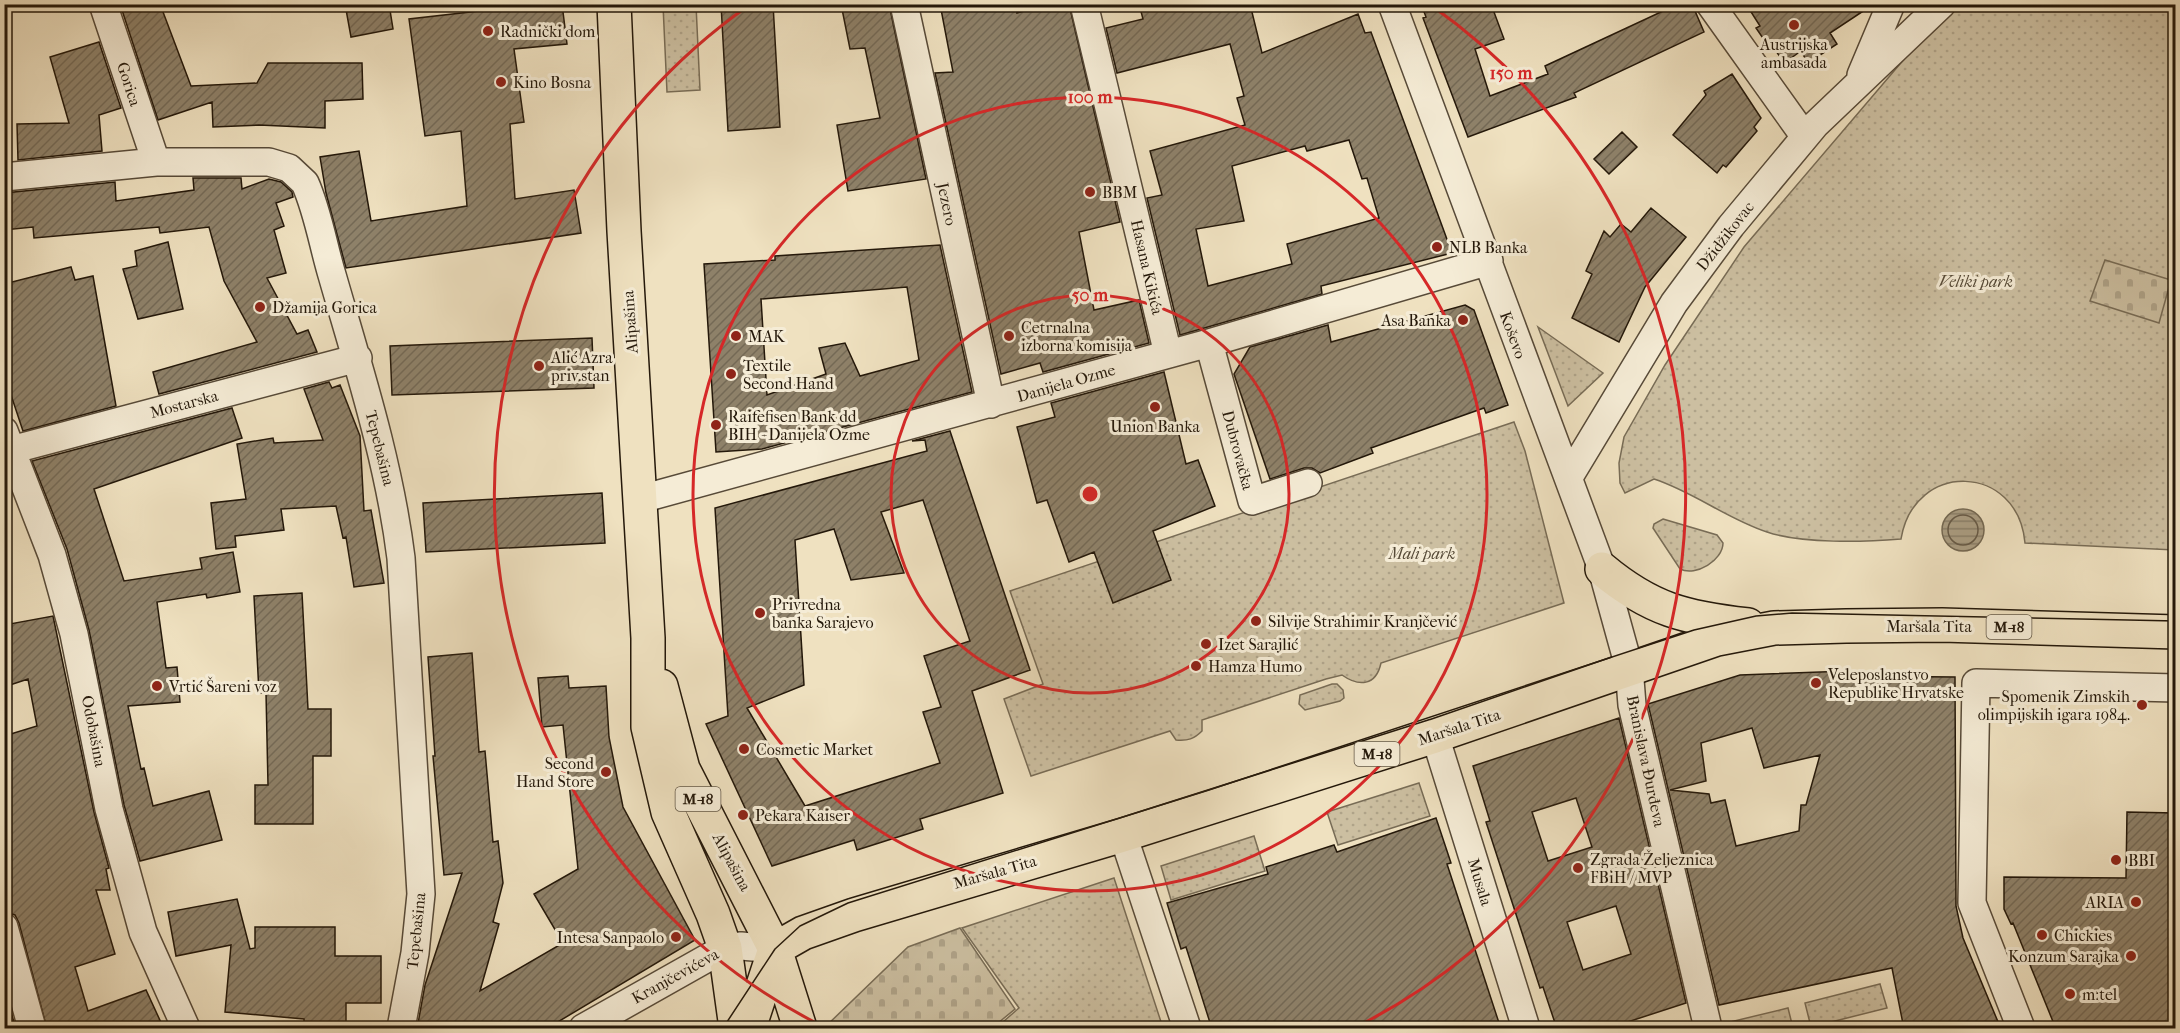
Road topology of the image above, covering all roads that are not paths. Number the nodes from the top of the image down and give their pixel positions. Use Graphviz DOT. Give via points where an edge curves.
graph roads {
  1 [pos="103,4"];
  2 [pos="615,4"];
  3 [pos="904,4"];
  4 [pos="1084,4"];
  5 [pos="1392,4"];
  6 [pos="1710,4"];
  7 [pos="1891,4"];
  8 [pos="1942,4"];
  9 [pos="1856,87"];
  10 [pos="1805,137"];
  11 [pos="156,162"];
  12 [pos="4,177"];
  13 [pos="1489,261"];
  14 [pos="1209,343"];
  15 [pos="1168,354"];
  16 [pos="358,358"];
  17 [pos="991,404"];
  18 [pos="8,440"];
  19 [pos="1569,477"];
  20 [pos="1308,483"];
  21 [pos="641,499"];
  22 [pos="1602,569"];
  23 [pos="1774,628"];
  24 [pos="2175,632"];
  25 [pos="648,638"];
  26 [pos="1629,668"];
  27 [pos="2175,688"];
  28 [pos="1435,736"];
  29 [pos="1123,835"];
  30 [pos="4,927"];
  31 [pos="725,948"];
  32 [pos="775,949"];
  33 [pos="32,1029"];
  34 [pos="186,1029"];
  35 [pos="401,1029"];
  36 [pos="583,1029"];
  37 [pos="736,1029"];
  38 [pos="748,1029"];
  39 [pos="800,1029"];
  40 [pos="1187,1029"];
  41 [pos="1526,1029"];
  42 [pos="1708,1029"];
  43 [pos="2021,1029"];
  1 -- 11 [label="street, Gorica"];
  2 -- 21 [label="main road, Alipašina / M-18"];
  3 -- 17 [label="street, Jezero"];
  4 -- 15 [label="street, Hasana Kikića"];
  5 -- 13 [label="street, Koševo"];
  6 -- 10 [label="street"];
  7 -- 9 [label="street, Džidžikovac"];
  8 -- 9 [label="street"];
  9 -- 10 [label="street, Džidžikovac"];
  10 -- 19 [label="street, Džidžikovac" via="1674,303"];
  11 -- 12 [label="street, Tepebašina"];
  11 -- 16 [label="street, Tepebašina" via="269,162 298,174 309,193"];
  13 -- 14 [label="street, Danijela Ozme"];
  13 -- 19 [label="street, Koševo"];
  14 -- 15 [label="street, Danijela Ozme"];
  14 -- 20 [label="street, Dubrovačka" via="1252,501"];
  15 -- 17 [label="street, Danijela Ozme"];
  16 -- 18 [label="street, Mostarska"];
  16 -- 35 [label="street, Tepebašina" via="395,512 412,708 421,894"];
  17 -- 21 [label="street, Danijela Ozme"];
  18 -- 34 [label="street, Odobašina" via="51,555 74,634 109,809 137,913"];
  19 -- 22 [label="street, Koševo"];
  21 -- 25 [label="main road, Alipašina / M-18"];
  22 -- 23 [label="main road" via="1630,592 1656,605 1709,619"];
  22 -- 26 [label="street, Koševo"];
  23 -- 24 [label="main road, Maršala Tita / M-18" via="1942,625"];
  23 -- 26 [label="main road, Maršala Tita / M-18" via="1717,639"];
  25 -- 31 [label="main road, Alipašina / M-18" via="648,727 668,812"];
  25 -- 32 [label="main road, Alipašina / M-18" via="683,769"];
  26 -- 28 [label="main road, Maršala Tita / M-18"];
  26 -- 42 [label="street, Branislava Đurđeva" via="1632,705"];
  27 -- 43 [label="street" via="1976,683 1972,903"];
  28 -- 29 [label="main road, Maršala Tita / M-18"];
  28 -- 41 [label="street, Musala"];
  29 -- 32 [label="main road, Maršala Tita / M-18" via="854,915 803,933"];
  29 -- 40 [label="street"];
  30 -- 33 [label="street"];
  31 -- 32 [label="street, Kranjčevićeva"];
  31 -- 36 [label="street, Kranjčevićeva"];
  31 -- 37 [label="main road, M-18"];
  32 -- 38 [label="main road"];
  32 -- 39 [label="main road, M-18"];
}
